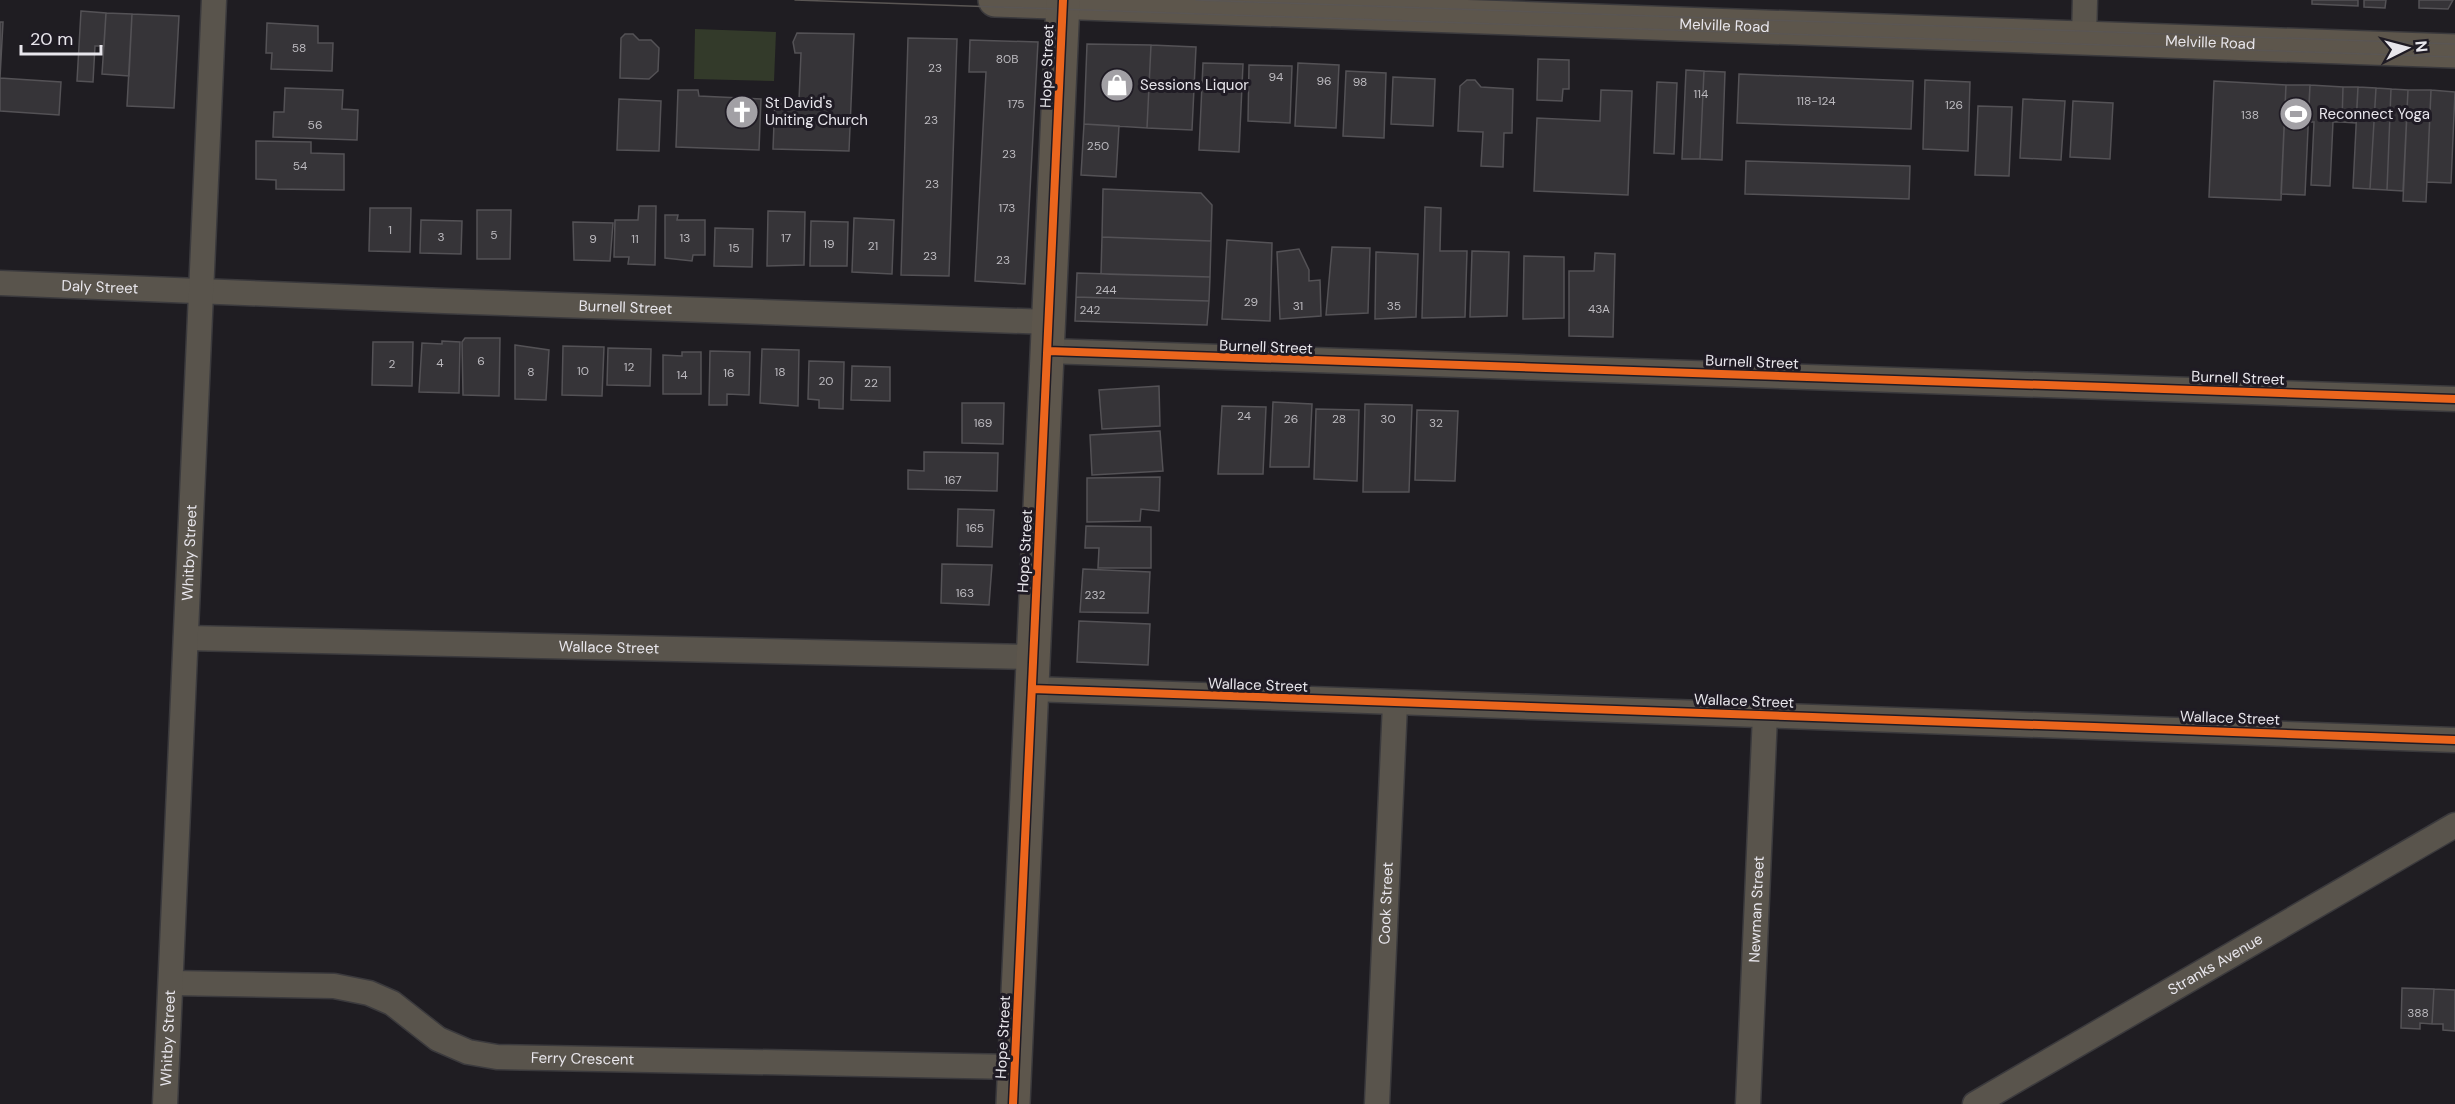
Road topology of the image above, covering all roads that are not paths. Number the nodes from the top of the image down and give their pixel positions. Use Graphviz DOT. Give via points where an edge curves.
graph roads {
  1 [pos="214,0"];
  2 [pos="995,0"];
  3 [pos="2085,0"];
  4 [pos="1063,1"];
  5 [pos="1560,10"];
  6 [pos="2084,38"];
  7 [pos="2455,51"];
  8 [pos="0,283"];
  9 [pos="201,291"];
  10 [pos="1048,336"];
  11 [pos="2455,399"];
  12 [pos="186,638"];
  13 [pos="1033,657"];
  14 [pos="1032,689"];
  15 [pos="1395,704"];
  16 [pos="1765,715"];
  17 [pos="2455,740"];
  18 [pos="2455,825"];
  19 [pos="171,983"];
  20 [pos="1015,1067"];
  21 [pos="165,1104"];
  22 [pos="1013,1104"];
  23 [pos="1377,1104"];
  24 [pos="1748,1104"];
  25 [pos="1975,1104"];
  1 -- 9 [label="street, Whitby Street"];
  2 -- 4 [label="main road, Melville Road"];
  3 -- 6 [label="street"];
  4 -- 5 [label="main road, Melville Road"];
  4 -- 10 [label="main road, Hope Street"];
  5 -- 6 [label="main road, Melville Road"];
  6 -- 7 [label="main road, Melville Road"];
  8 -- 9 [label="street, Daly Street"];
  9 -- 10 [label="street, Burnell Street"];
  9 -- 12 [label="street, Whitby Street"];
  10 -- 11 [label="street, Burnell Street"];
  10 -- 13 [label="main road, Hope Street"];
  12 -- 13 [label="street, Wallace Street"];
  12 -- 19 [label="street, Whitby Street"];
  13 -- 14 [label="main road, Hope Street"];
  14 -- 15 [label="street, Wallace Street"];
  14 -- 20 [label="main road, Hope Street"];
  15 -- 16 [label="street, Wallace Street"];
  15 -- 23 [label="street, Cook Street"];
  16 -- 17 [label="street, Wallace Street"];
  16 -- 24 [label="street, Newman Street"];
  18 -- 25 [label="street, Stranks Avenue"];
  19 -- 20 [label="street, Ferry Crescent" via="334,986 369,993 392,1003 438,1039 468,1052 497,1057"];
  19 -- 21 [label="street, Whitby Street"];
  20 -- 22 [label="main road, Hope Street"];
}
